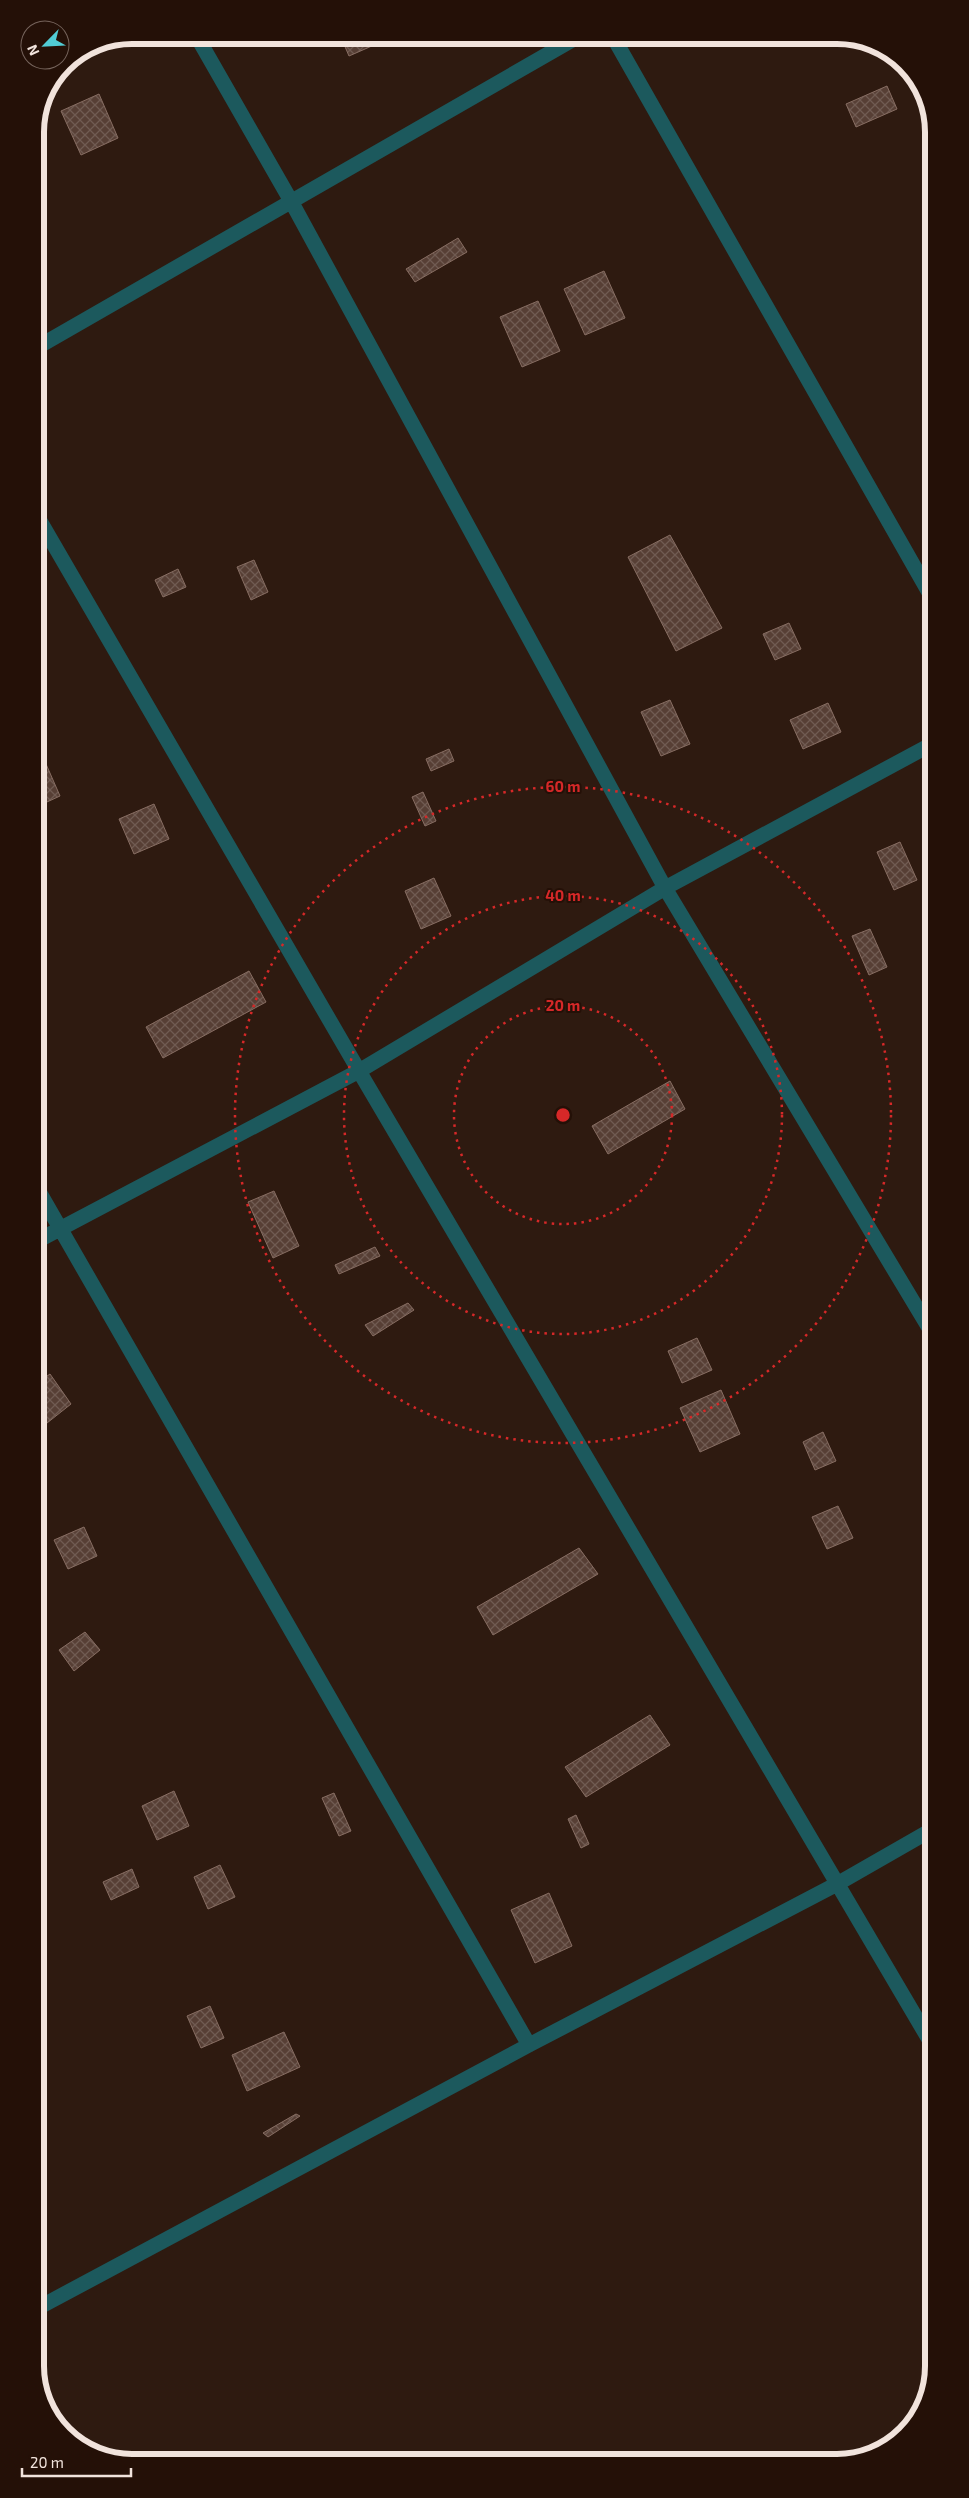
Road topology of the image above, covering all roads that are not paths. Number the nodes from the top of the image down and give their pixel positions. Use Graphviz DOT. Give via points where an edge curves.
graph roads {
  1 [pos="201,44"];
  2 [pos="565,44"];
  3 [pos="617,44"];
  4 [pos="291,201"];
  5 [pos="44,343"];
  6 [pos="44,528"];
  7 [pos="925,585"];
  8 [pos="925,748"];
  9 [pos="665,888"];
  10 [pos="359,1072"];
  11 [pos="44,1200"];
  12 [pos="60,1229"];
  13 [pos="44,1238"];
  14 [pos="925,1321"];
  15 [pos="925,1834"];
  16 [pos="837,1884"];
  17 [pos="925,2033"];
  18 [pos="530,2045"];
  19 [pos="44,2305"];
  1 -- 4 [label="street"];
  2 -- 4 [label="street"];
  3 -- 7 [label="street"];
  4 -- 5 [label="street"];
  4 -- 9 [label="street"];
  6 -- 10 [label="street"];
  8 -- 9 [label="street"];
  9 -- 10 [label="street"];
  9 -- 14 [label="street"];
  10 -- 12 [label="street"];
  10 -- 16 [label="street"];
  11 -- 12 [label="street"];
  12 -- 13 [label="street"];
  12 -- 18 [label="street"];
  15 -- 16 [label="street"];
  16 -- 17 [label="street"];
  16 -- 18 [label="street"];
  18 -- 19 [label="street"];
}
